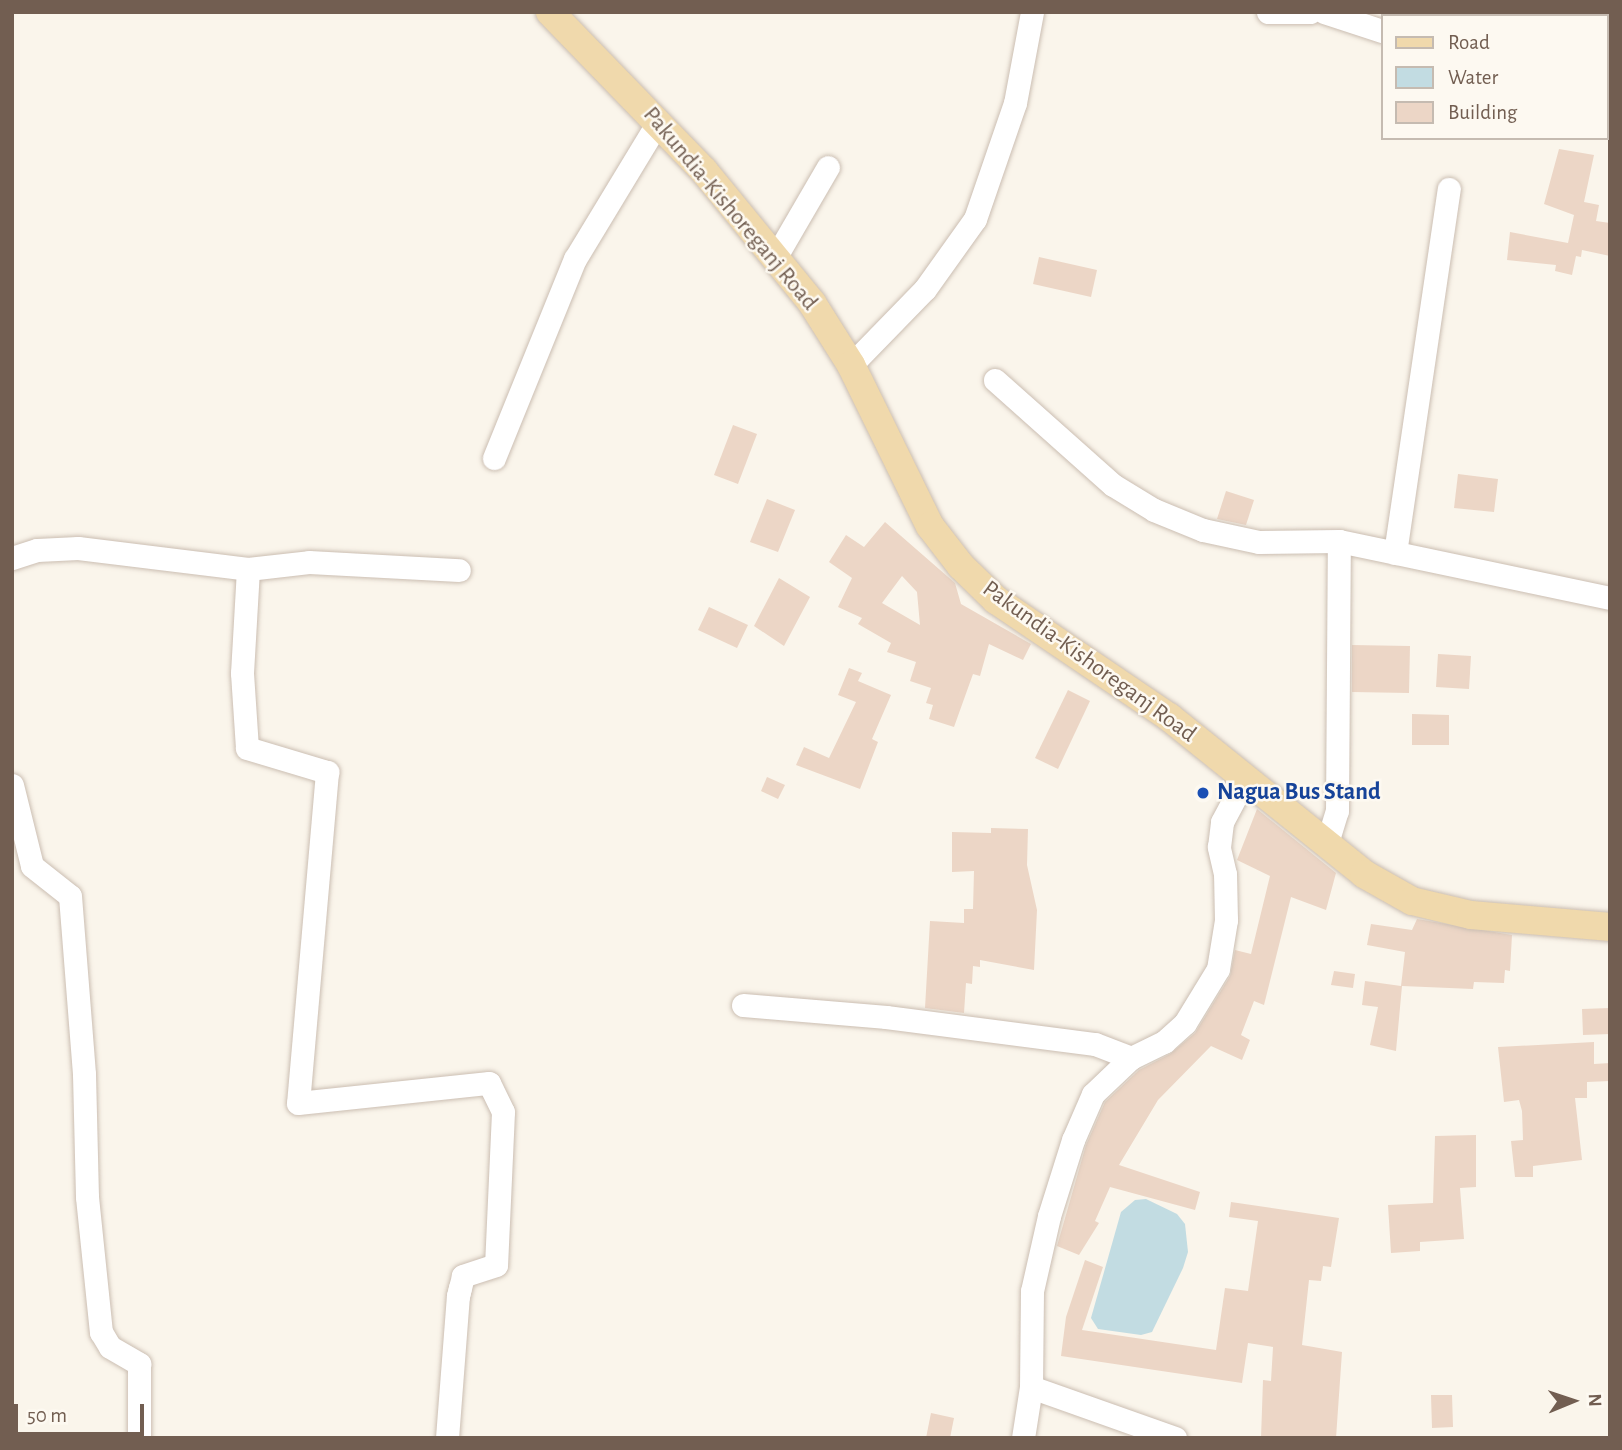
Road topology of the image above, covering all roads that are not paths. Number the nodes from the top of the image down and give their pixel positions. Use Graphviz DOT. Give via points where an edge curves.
graph roads {
  1 [pos="550,12"];
  2 [pos="1032,12"];
  3 [pos="1268,12"];
  4 [pos="1310,12"];
  5 [pos="1324,12"];
  6 [pos="1380,30"];
  7 [pos="659,122"];
  8 [pos="828,167"];
  9 [pos="1449,189"];
  10 [pos="775,258"];
  11 [pos="851,365"];
  12 [pos="995,380"];
  13 [pos="494,458"];
  14 [pos="1339,541"];
  15 [pos="1395,553"];
  16 [pos="12,558"];
  17 [pos="248,569"];
  18 [pos="459,570"];
  19 [pos="1610,597"];
  20 [pos="1238,774"];
  21 [pos="12,785"];
  22 [pos="1327,842"];
  23 [pos="1610,927"];
  24 [pos="743,1005"];
  25 [pos="1131,1058"];
  26 [pos="1031,1387"];
  27 [pos="139,1438"];
  28 [pos="447,1438"];
  29 [pos="1023,1438"];
  30 [pos="1174,1438"];
  1 -- 7 [label="main road, Pakundia-Kishoreganj Road"];
  2 -- 11 [label="street" via="1015,103 975,219 898,320"];
  3 -- 4 [label="street"];
  5 -- 6 [label="street"];
  7 -- 10 [label="main road, Pakundia-Kishoreganj Road"];
  7 -- 13 [label="street" via="575,259"];
  8 -- 10 [label="street"];
  9 -- 15 [label="street"];
  10 -- 11 [label="main road, Pakundia-Kishoreganj Road" via="812,303"];
  11 -- 20 [label="main road, Pakundia-Kishoreganj Road" via="930,526 961,566 996,600 1169,717"];
  12 -- 14 [label="street" via="1113,485 1154,510 1203,530 1248,540"];
  14 -- 15 [label="street"];
  14 -- 22 [label="street" via="1337,811"];
  15 -- 19 [label="street"];
  16 -- 17 [label="street" via="37,550 78,548"];
  17 -- 18 [label="street" via="309,562"];
  17 -- 28 [label="street" via="242,673 247,748 327,772 298,1103 489,1083 503,1112 496,1265 463,1276"];
  20 -- 22 [label="main road, Pakundia-Kishoreganj Road"];
  20 -- 25 [label="street" via="1236,796 1222,822 1219,847 1226,920 1218,969 1185,1023 1164,1042"];
  21 -- 27 [label="street" via="32,866 70,896 84,1074 87,1198 101,1332 110,1347 138,1364"];
  22 -- 23 [label="main road, Pakundia-Kishoreganj Road" via="1364,874 1422,904 1471,915"];
  24 -- 25 [label="street" via="886,1017 1096,1044"];
  25 -- 26 [label="street" via="1093,1094 1049,1216 1032,1291"];
  26 -- 29 [label="street"];
  26 -- 30 [label="street"];
}
